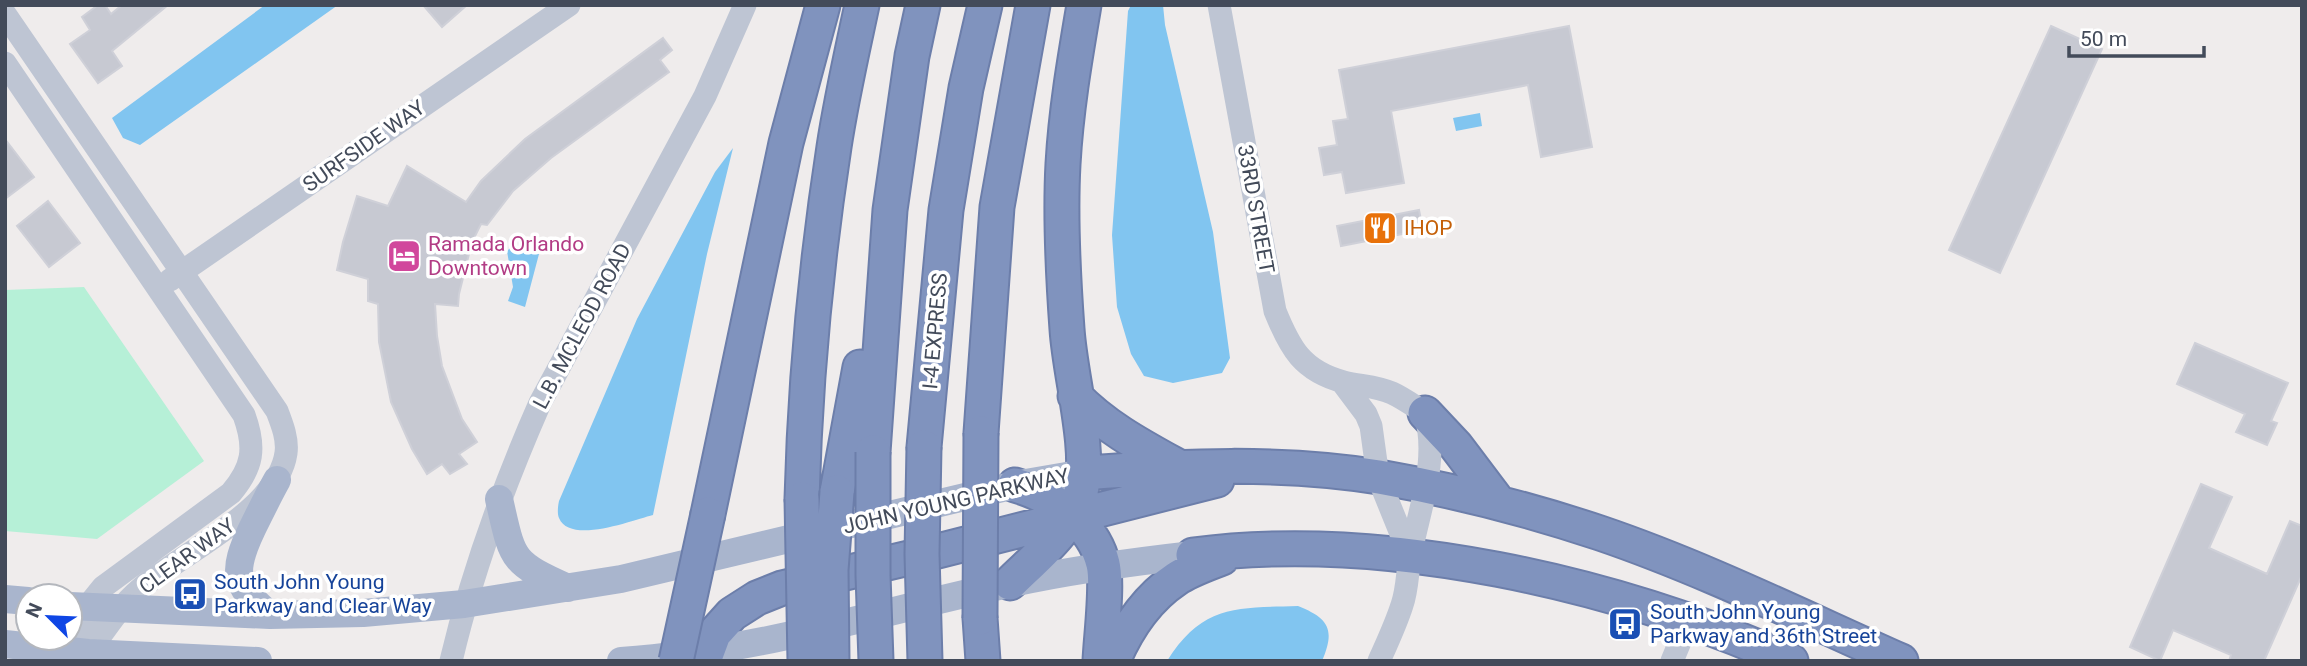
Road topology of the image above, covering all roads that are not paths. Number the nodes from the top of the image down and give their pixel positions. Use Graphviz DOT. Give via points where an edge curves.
graph roads {
  1 [pos="569,5"];
  2 [pos="745,5"];
  3 [pos="823,5"];
  4 [pos="862,5"];
  5 [pos="923,5"];
  6 [pos="985,5"];
  7 [pos="1033,5"];
  8 [pos="1084,5"];
  9 [pos="1219,5"];
  10 [pos="10,14"];
  11 [pos="5,63"];
  12 [pos="890,210"];
  13 [pos="183,271"];
  14 [pos="158,287"];
  15 [pos="1342,382"];
  16 [pos="1075,396"];
  17 [pos="1425,413"];
  18 [pos="1270,466"];
  19 [pos="1179,467"];
  20 [pos="1084,473"];
  21 [pos="1378,477"];
  22 [pos="277,480"];
  23 [pos="1015,485"];
  24 [pos="1426,487"];
  25 [pos="499,499"];
  26 [pos="1499,503"];
  27 [pos="1073,517"];
  28 [pos="1243,548"];
  29 [pos="1193,555"];
  30 [pos="1410,556"];
  31 [pos="1104,566"];
  32 [pos="1010,583"];
  33 [pos="568,588"];
  34 [pos="84,602"];
  35 [pos="464,604"];
  36 [pos="84,607"];
  37 [pos="120,608"];
  38 [pos="270,615"];
  39 [pos="1689,620"];
  40 [pos="84,635"];
  41 [pos="5,644"];
  42 [pos="88,653"];
  43 [pos="695,658"];
  44 [pos="175,659"];
  45 [pos="258,661"];
  46 [pos="451,661"];
  47 [pos="621,661"];
  48 [pos="805,661"];
  49 [pos="832,661"];
  50 [pos="876,661"];
  51 [pos="925,661"];
  52 [pos="983,661"];
  53 [pos="1100,661"];
  54 [pos="1113,661"];
  55 [pos="1379,661"];
  56 [pos="1672,661"];
  57 [pos="1791,661"];
  58 [pos="1901,661"];
  1 -- 13 [label="street, SURFSIDE WAY"];
  2 -- 25 [label="street, L.B. MCLEOD ROAD" via="705,96 540,403"];
  3 -- 43 [label="highway, bridge" via="786,143 708,514"];
  4 -- 48 [label="highway, bridge" via="834,145 808,370 803,499"];
  5 -- 12 [label="highway"];
  6 -- 51 [label="highway, I-4 EXPRESS, bridge" via="946,210 924,447"];
  7 -- 52 [label="highway, bridge" via="997,207 981,433"];
  8 -- 16 [label="highway" via="1063,164 1062,243"];
  9 -- 15 [label="street, 33RD STREET" via="1275,311 1298,357 1316,372"];
  10 -- 13 [label="street, CLEAR WAY"];
  11 -- 14 [label="street, CLEAR WAY"];
  12 -- 49 [label="highway, bridge" via="837,492 831,570"];
  12 -- 50 [label="highway, bridge" via="873,452"];
  13 -- 14 [label="street, SURFSIDE WAY"];
  13 -- 22 [label="street, CLEAR WAY" via="277,411 286,450"];
  14 -- 34 [label="street, CLEAR WAY" via="244,415 250,430 250,460 231,494"];
  15 -- 17 [label="street, 33RD STREET" via="1391,393"];
  15 -- 21 [label="street, 33RD STREET" via="1371,426"];
  16 -- 19 [label="highway" via="1114,431"];
  16 -- 20 [label="highway"];
  17 -- 24 [label="street" via="1431,445"];
  17 -- 26 [label="highway"];
  18 -- 19 [label="highway, JOHN YOUNG PARKWAY"];
  18 -- 21 [label="highway, JOHN YOUNG PARKWAY"];
  18 -- 27 [label="highway"];
  19 -- 20 [label="highway, JOHN YOUNG PARKWAY"];
  20 -- 23 [label="main road, JOHN YOUNG PARKWAY"];
  20 -- 27 [label="highway"];
  21 -- 24 [label="highway, JOHN YOUNG PARKWAY"];
  21 -- 30 [label="street, 33RD STREET"];
  22 -- 37 [label="street, CLEAR WAY" via="242,517 139,589"];
  22 -- 38 [label="main road" via="240,555 238,571 252,600"];
  23 -- 27 [label="highway" via="1037,491"];
  23 -- 33 [label="main road, JOHN YOUNG PARKWAY"];
  24 -- 26 [label="highway, JOHN YOUNG PARKWAY"];
  24 -- 30 [label="street"];
  25 -- 33 [label="main road" via="515,556 530,571"];
  25 -- 35 [label="street, L.B. MCLEOD ROAD"];
  26 -- 58 [label="highway, JOHN YOUNG PARKWAY" via="1662,556"];
  27 -- 31 [label="highway" via="1097,547"];
  27 -- 32 [label="highway"];
  27 -- 43 [label="highway" via="782,588 732,614"];
  28 -- 29 [label="highway"];
  28 -- 30 [label="highway"];
  28 -- 54 [label="highway" via="1178,577 1152,597"];
  29 -- 31 [label="main road"];
  30 -- 39 [label="highway" via="1563,584"];
  30 -- 55 [label="street" via="1401,608"];
  31 -- 32 [label="main road"];
  31 -- 53 [label="highway"];
  32 -- 43 [label="main road"];
  33 -- 35 [label="main road, JOHN YOUNG PARKWAY"];
  35 -- 38 [label="main road, JOHN YOUNG PARKWAY"];
  35 -- 46 [label="street, L.B. MCLEOD ROAD"];
  36 -- 37 [label="main road, JOHN YOUNG PARKWAY"];
  37 -- 38 [label="main road, JOHN YOUNG PARKWAY"];
  37 -- 42 [label="street, CLEAR WAY"];
  39 -- 56 [label="street"];
  39 -- 57 [label="highway"];
  40 -- 42 [label="street"];
  41 -- 42 [label="main road"];
  42 -- 44 [label="main road"];
  43 -- 47 [label="main road"];
  44 -- 45 [label="main road"];
}
